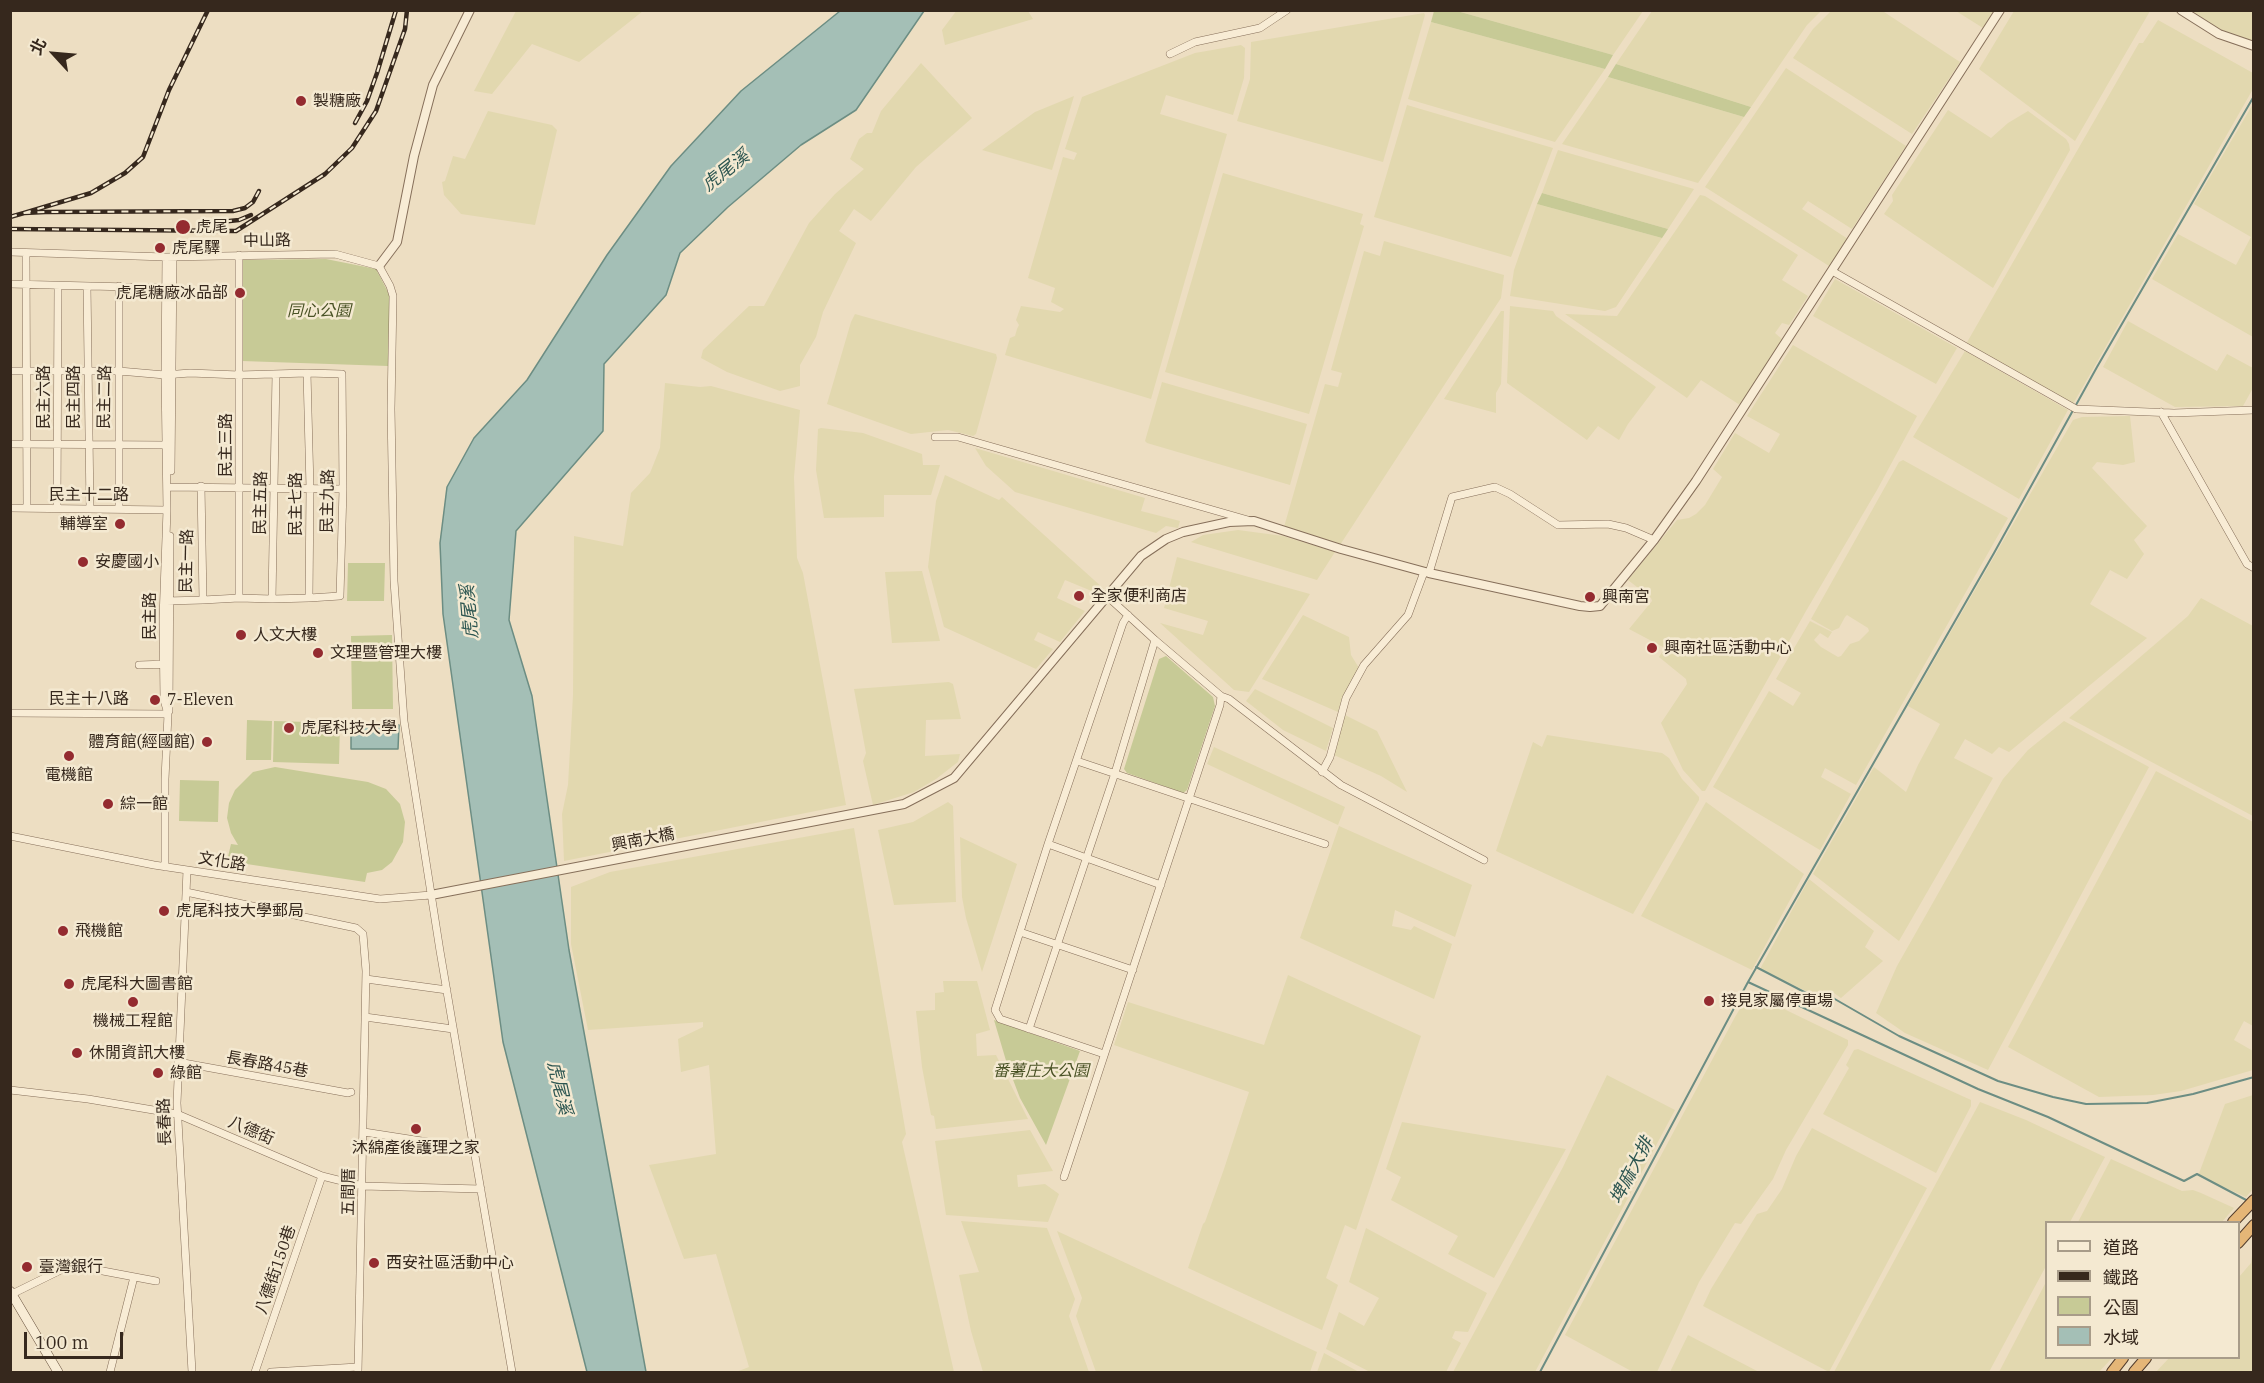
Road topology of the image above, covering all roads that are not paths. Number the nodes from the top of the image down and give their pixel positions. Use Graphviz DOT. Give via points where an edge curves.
graph roads {
  1 [pos="470,10"];
  2 [pos="1287,10"];
  3 [pos="2000,10"];
  4 [pos="2181,10"];
  5 [pos="2253,46"];
  6 [pos="1170,54"];
  7 [pos="10,252"];
  8 [pos="26,253"];
  9 [pos="239,255"];
  10 [pos="170,257"];
  11 [pos="379,266"];
  12 [pos="1832,271"];
  13 [pos="10,284"];
  14 [pos="27,285"];
  15 [pos="58,286"];
  16 [pos="87,286"];
  17 [pos="119,286"];
  18 [pos="169,288"];
  19 [pos="26,370"];
  20 [pos="57,370"];
  21 [pos="10,371"];
  22 [pos="88,371"];
  23 [pos="119,371"];
  24 [pos="307,373"];
  25 [pos="276,374"];
  26 [pos="168,375"];
  27 [pos="239,375"];
  28 [pos="2253,410"];
  29 [pos="2161,412"];
  30 [pos="936,437"];
  31 [pos="10,444"];
  32 [pos="26,444"];
  33 [pos="58,444"];
  34 [pos="117,444"];
  35 [pos="88,445"];
  36 [pos="165,445"];
  37 [pos="169,486"];
  38 [pos="201,486"];
  39 [pos="239,487"];
  40 [pos="275,488"];
  41 [pos="310,488"];
  42 [pos="343,489"];
  43 [pos="10,508"];
  44 [pos="27,508"];
  45 [pos="57,508"];
  46 [pos="90,508"];
  47 [pos="119,508"];
  48 [pos="167,510"];
  49 [pos="1254,521"];
  50 [pos="1654,540"];
  51 [pos="2253,568"];
  52 [pos="1427,573"];
  53 [pos="1108,597"];
  54 [pos="239,598"];
  55 [pos="309,598"];
  56 [pos="272,599"];
  57 [pos="203,600"];
  58 [pos="167,601"];
  59 [pos="1128,615"];
  60 [pos="1155,640"];
  61 [pos="139,664"];
  62 [pos="167,664"];
  63 [pos="1221,696"];
  64 [pos="10,713"];
  65 [pos="168,714"];
  66 [pos="1077,761"];
  67 [pos="1322,772"];
  68 [pos="1115,773"];
  69 [pos="1189,799"];
  70 [pos="10,836"];
  71 [pos="1048,844"];
  72 [pos="1325,844"];
  73 [pos="1086,857"];
  74 [pos="1484,860"];
  75 [pos="165,867"];
  76 [pos="187,870"];
  77 [pos="1161,885"];
  78 [pos="186,892"];
  79 [pos="431,895"];
  80 [pos="1020,932"];
  81 [pos="1057,945"];
  82 [pos="1133,970"];
  83 [pos="366,979"];
  84 [pos="447,990"];
  85 [pos="365,1017"];
  86 [pos="453,1029"];
  87 [pos="1029,1029"];
  88 [pos="1104,1054"];
  89 [pos="178,1062"];
  90 [pos="10,1090"];
  91 [pos="351,1092"];
  92 [pos="177,1114"];
  93 [pos="364,1132"];
  94 [pos="473,1149"];
  95 [pos="322,1176"];
  96 [pos="1064,1177"];
  97 [pos="362,1186"];
  98 [pos="481,1189"];
  99 [pos="2253,1200"];
  100 [pos="2237,1218"];
  101 [pos="2253,1225"];
  102 [pos="2240,1241"];
  103 [pos="134,1277"];
  104 [pos="156,1281"];
  105 [pos="11,1293"];
  106 [pos="2122,1359"];
  107 [pos="2145,1359"];
  108 [pos="358,1370"];
  109 [pos="58,1372"];
  110 [pos="110,1372"];
  111 [pos="192,1372"];
  112 [pos="255,1372"];
  113 [pos="271,1372"];
  114 [pos="512,1372"];
  115 [pos="2112,1372"];
  116 [pos="2134,1372"];
  1 -- 11 [label="street" via="433,85 397,242"];
  2 -- 6 [label="street" via="1260,28 1195,42"];
  3 -- 12 [label="street"];
  4 -- 5 [label="street" via="2219,34"];
  7 -- 8 [label="street, 中山路"];
  8 -- 10 [label="street, 中山路"];
  8 -- 14 [label="street"];
  9 -- 10 [label="street, 中山路"];
  9 -- 11 [label="street, 中山路" via="335,254"];
  9 -- 27 [label="street, 民主三路"];
  10 -- 18 [label="street, 民主路"];
  11 -- 79 [label="street" via="393,296 391,409 398,664"];
  12 -- 29 [label="street" via="2074,408"];
  12 -- 50 [label="street"];
  13 -- 14 [label="street"];
  14 -- 15 [label="street"];
  14 -- 19 [label="street"];
  15 -- 16 [label="street"];
  15 -- 20 [label="street, 民主六路"];
  16 -- 17 [label="street"];
  16 -- 22 [label="street, 民主四路"];
  17 -- 18 [label="street"];
  17 -- 23 [label="street, 民主二路"];
  18 -- 26 [label="street, 民主路"];
  19 -- 20 [label="street"];
  19 -- 21 [label="street"];
  19 -- 32 [label="street"];
  20 -- 22 [label="street"];
  20 -- 33 [label="street, 民主六路"];
  22 -- 23 [label="street"];
  22 -- 35 [label="street, 民主四路"];
  23 -- 26 [label="street"];
  23 -- 34 [label="street, 民主二路"];
  24 -- 25 [label="street"];
  24 -- 41 [label="street, 民主七路"];
  24 -- 42 [label="street, 民主九路" via="342,374"];
  25 -- 27 [label="street"];
  25 -- 40 [label="street, 民主五路"];
  26 -- 27 [label="street"];
  26 -- 36 [label="street, 民主路"];
  26 -- 37 [label="street"];
  27 -- 39 [label="street, 民主三路"];
  28 -- 29 [label="street"];
  29 -- 51 [label="street" via="2247,564"];
  30 -- 49 [label="street" via="958,437"];
  31 -- 32 [label="street"];
  32 -- 33 [label="street"];
  32 -- 44 [label="street"];
  33 -- 35 [label="street"];
  33 -- 45 [label="street, 民主六路"];
  34 -- 35 [label="street"];
  34 -- 36 [label="street"];
  34 -- 47 [label="street, 民主二路"];
  35 -- 46 [label="street, 民主四路"];
  36 -- 37 [label="street, 民主路"];
  37 -- 38 [label="street"];
  37 -- 48 [label="street, 民主路"];
  37 -- 58 [label="street"];
  38 -- 39 [label="street"];
  38 -- 57 [label="street, 民主一路"];
  39 -- 40 [label="street"];
  39 -- 54 [label="street, 民主三路"];
  40 -- 41 [label="street"];
  40 -- 56 [label="street, 民主五路"];
  41 -- 42 [label="street"];
  41 -- 55 [label="street, 民主七路"];
  42 -- 55 [label="street, 民主九路" via="340,596"];
  43 -- 44 [label="street, 民主十二路"];
  44 -- 45 [label="street, 民主十二路"];
  45 -- 46 [label="street, 民主十二路"];
  46 -- 47 [label="street, 民主十二路"];
  47 -- 48 [label="street, 民主十二路"];
  48 -- 58 [label="street, 民主路"];
  49 -- 52 [label="street"];
  49 -- 53 [label="street, 興南大橋" via="1228,522 1166,539 1141,556"];
  50 -- 52 [label="street" via="1600,606 1595,607"];
  50 -- 52 [label="street" via="1608,524 1558,525 1495,487 1452,497"];
  52 -- 67 [label="street" via="1408,615 1364,665 1346,698"];
  53 -- 59 [label="street"];
  53 -- 79 [label="street, 興南大橋" via="954,778 904,804"];
  54 -- 56 [label="street"];
  54 -- 57 [label="street"];
  55 -- 56 [label="street"];
  57 -- 58 [label="street, 民主一路"];
  58 -- 62 [label="street, 民主路"];
  59 -- 60 [label="street"];
  59 -- 66 [label="street"];
  60 -- 63 [label="street"];
  60 -- 68 [label="street"];
  61 -- 62 [label="street"];
  62 -- 65 [label="street, 民主路" via="164,700"];
  63 -- 67 [label="street"];
  63 -- 69 [label="street"];
  64 -- 65 [label="street, 民主十八路"];
  65 -- 75 [label="street, 民主路"];
  66 -- 68 [label="street"];
  66 -- 71 [label="street"];
  67 -- 74 [label="street"];
  68 -- 69 [label="street"];
  68 -- 73 [label="street"];
  69 -- 72 [label="street"];
  69 -- 77 [label="street"];
  70 -- 75 [label="street, 文化路"];
  71 -- 73 [label="street"];
  71 -- 80 [label="street"];
  73 -- 77 [label="street"];
  73 -- 81 [label="street"];
  75 -- 76 [label="street, 文化路"];
  76 -- 78 [label="street, 長春路"];
  76 -- 79 [label="street, 文化路" via="380,899"];
  77 -- 82 [label="street"];
  78 -- 83 [label="street" via="356,928 363,934"];
  78 -- 89 [label="street, 長春路"];
  79 -- 84 [label="street"];
  80 -- 81 [label="street"];
  80 -- 87 [label="street" via="995,1010 1000,1019"];
  81 -- 82 [label="street"];
  81 -- 87 [label="street"];
  82 -- 88 [label="street"];
  83 -- 84 [label="street"];
  83 -- 85 [label="street"];
  84 -- 86 [label="street"];
  85 -- 86 [label="street"];
  85 -- 93 [label="street, 五間厝"];
  86 -- 94 [label="street"];
  87 -- 88 [label="street"];
  88 -- 96 [label="street"];
  89 -- 91 [label="street, 長春路45巷"];
  89 -- 92 [label="street, 長春路"];
  90 -- 92 [label="street, 八德街"];
  92 -- 95 [label="street, 八德街"];
  92 -- 111 [label="street, 長春路"];
  93 -- 94 [label="street"];
  93 -- 97 [label="street, 五間厝"];
  94 -- 98 [label="street"];
  95 -- 97 [label="street, 八德街"];
  95 -- 112 [label="street, 八德街150巷"];
  97 -- 98 [label="street, 八德街"];
  97 -- 108 [label="street, 五間厝"];
  98 -- 114 [label="street"];
  99 -- 100 [label="highway"];
  101 -- 102 [label="highway"];
  103 -- 104 [label="street"];
  103 -- 105 [label="street" via="70,1265"];
  103 -- 110 [label="street"];
  105 -- 109 [label="main road"];
  106 -- 115 [label="highway"];
  107 -- 116 [label="highway"];
  108 -- 113 [label="street"];
}
